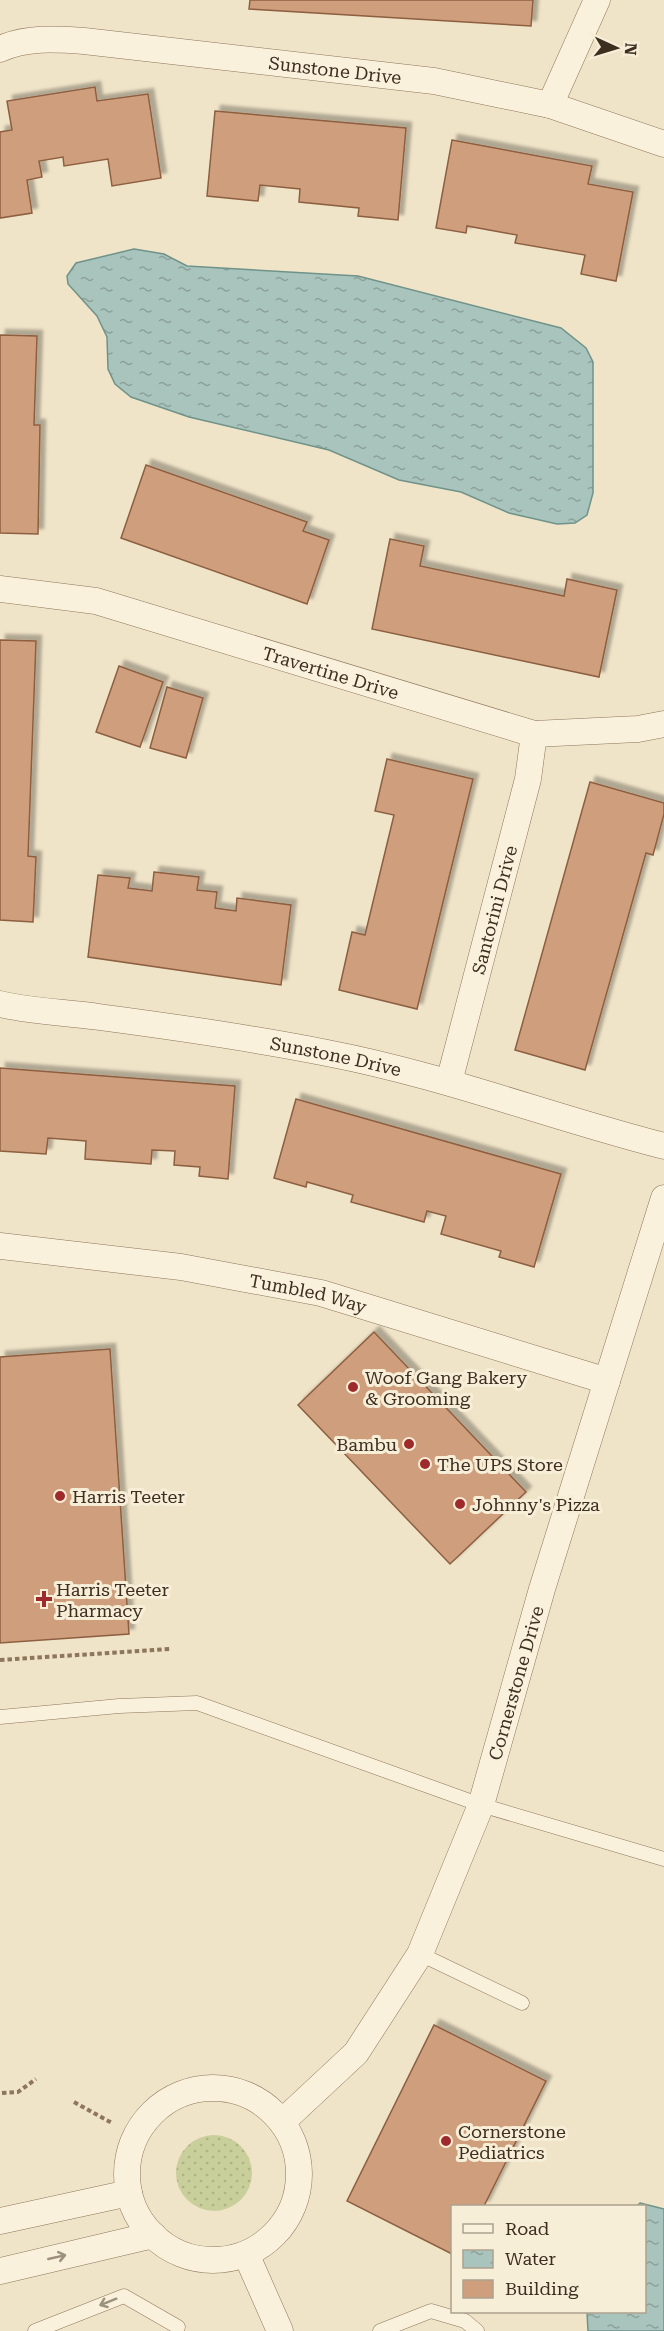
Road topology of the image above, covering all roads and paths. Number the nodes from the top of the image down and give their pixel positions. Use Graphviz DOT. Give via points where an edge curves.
graph roads {
  1 [pos="597,0"];
  2 [pos="0,49"];
  3 [pos="550,105"];
  4 [pos="664,144"];
  5 [pos="0,589"];
  6 [pos="664,724"];
  7 [pos="534,734"];
  8 [pos="0,1004"];
  9 [pos="449,1082"];
  10 [pos="664,1146"];
  11 [pos="664,1198"];
  12 [pos="0,1246"];
  13 [pos="608,1381"];
  14 [pos="170,1649"];
  15 [pos="0,1660"];
  16 [pos="0,1716"];
  17 [pos="481,1805"];
  18 [pos="664,1859"];
  19 [pos="420,1954"];
  20 [pos="522,2003"];
  21 [pos="36,2079"];
  22 [pos="2,2093"];
  23 [pos="74,2102"];
  24 [pos="282,2122"];
  25 [pos="112,2123"];
  26 [pos="129,2193"];
  27 [pos="0,2221"];
  28 [pos="153,2235"];
  29 [pos="246,2254"];
  30 [pos="0,2271"];
  31 [pos="178,2327"];
  32 [pos="35,2331"];
  33 [pos="280,2331"];
  34 [pos="380,2331"];
  35 [pos="477,2331"];
  1 -- 3 [label="street"];
  2 -- 3 [label="street, Sunstone Drive" via="14,42 84,41 434,81"];
  3 -- 4 [label="street, Sunstone Drive"];
  5 -- 7 [label="street, Travertine Drive" via="96,601"];
  6 -- 7 [label="street, Travertine Drive"];
  7 -- 9 [label="street, Santorini Drive" via="528,778"];
  8 -- 9 [label="street, Sunstone Drive" via="257,1039"];
  9 -- 10 [label="street, Sunstone Drive"];
  11 -- 13 [label="street, Cornerstone Drive"];
  12 -- 13 [label="street, Tumbled Way" via="181,1267 321,1293"];
  13 -- 17 [label="street, Cornerstone Drive" via="542,1589"];
  14 -- 15 [label="path"];
  16 -- 17 [label="lane" via="197,1703"];
  17 -- 18 [label="lane"];
  17 -- 19 [label="street, Cornerstone Drive"];
  19 -- 20 [label="lane"];
  19 -- 24 [label="street, Cornerstone Drive" via="356,2054"];
  21 -- 22 [label="path" via="18,2092"];
  23 -- 25 [label="path"];
  24 -- 26 [label="street" via="266,2105 223,2088 200,2088 178,2095 158,2107 131,2146"];
  24 -- 29 [label="street" via="294,2145 299,2171 296,2197 285,2221 268,2240"];
  26 -- 27 [label="street"];
  26 -- 28 [label="street" via="134,2209"];
  28 -- 29 [label="street" via="173,2250 196,2258 221,2260"];
  30 -- 28 [label="street, one-way"];
  29 -- 33 [label="street"];
  31 -- 32 [label="lane, one-way" via="124,2295"];
  34 -- 35 [label="lane" via="431,2311 465,2321"];
}
